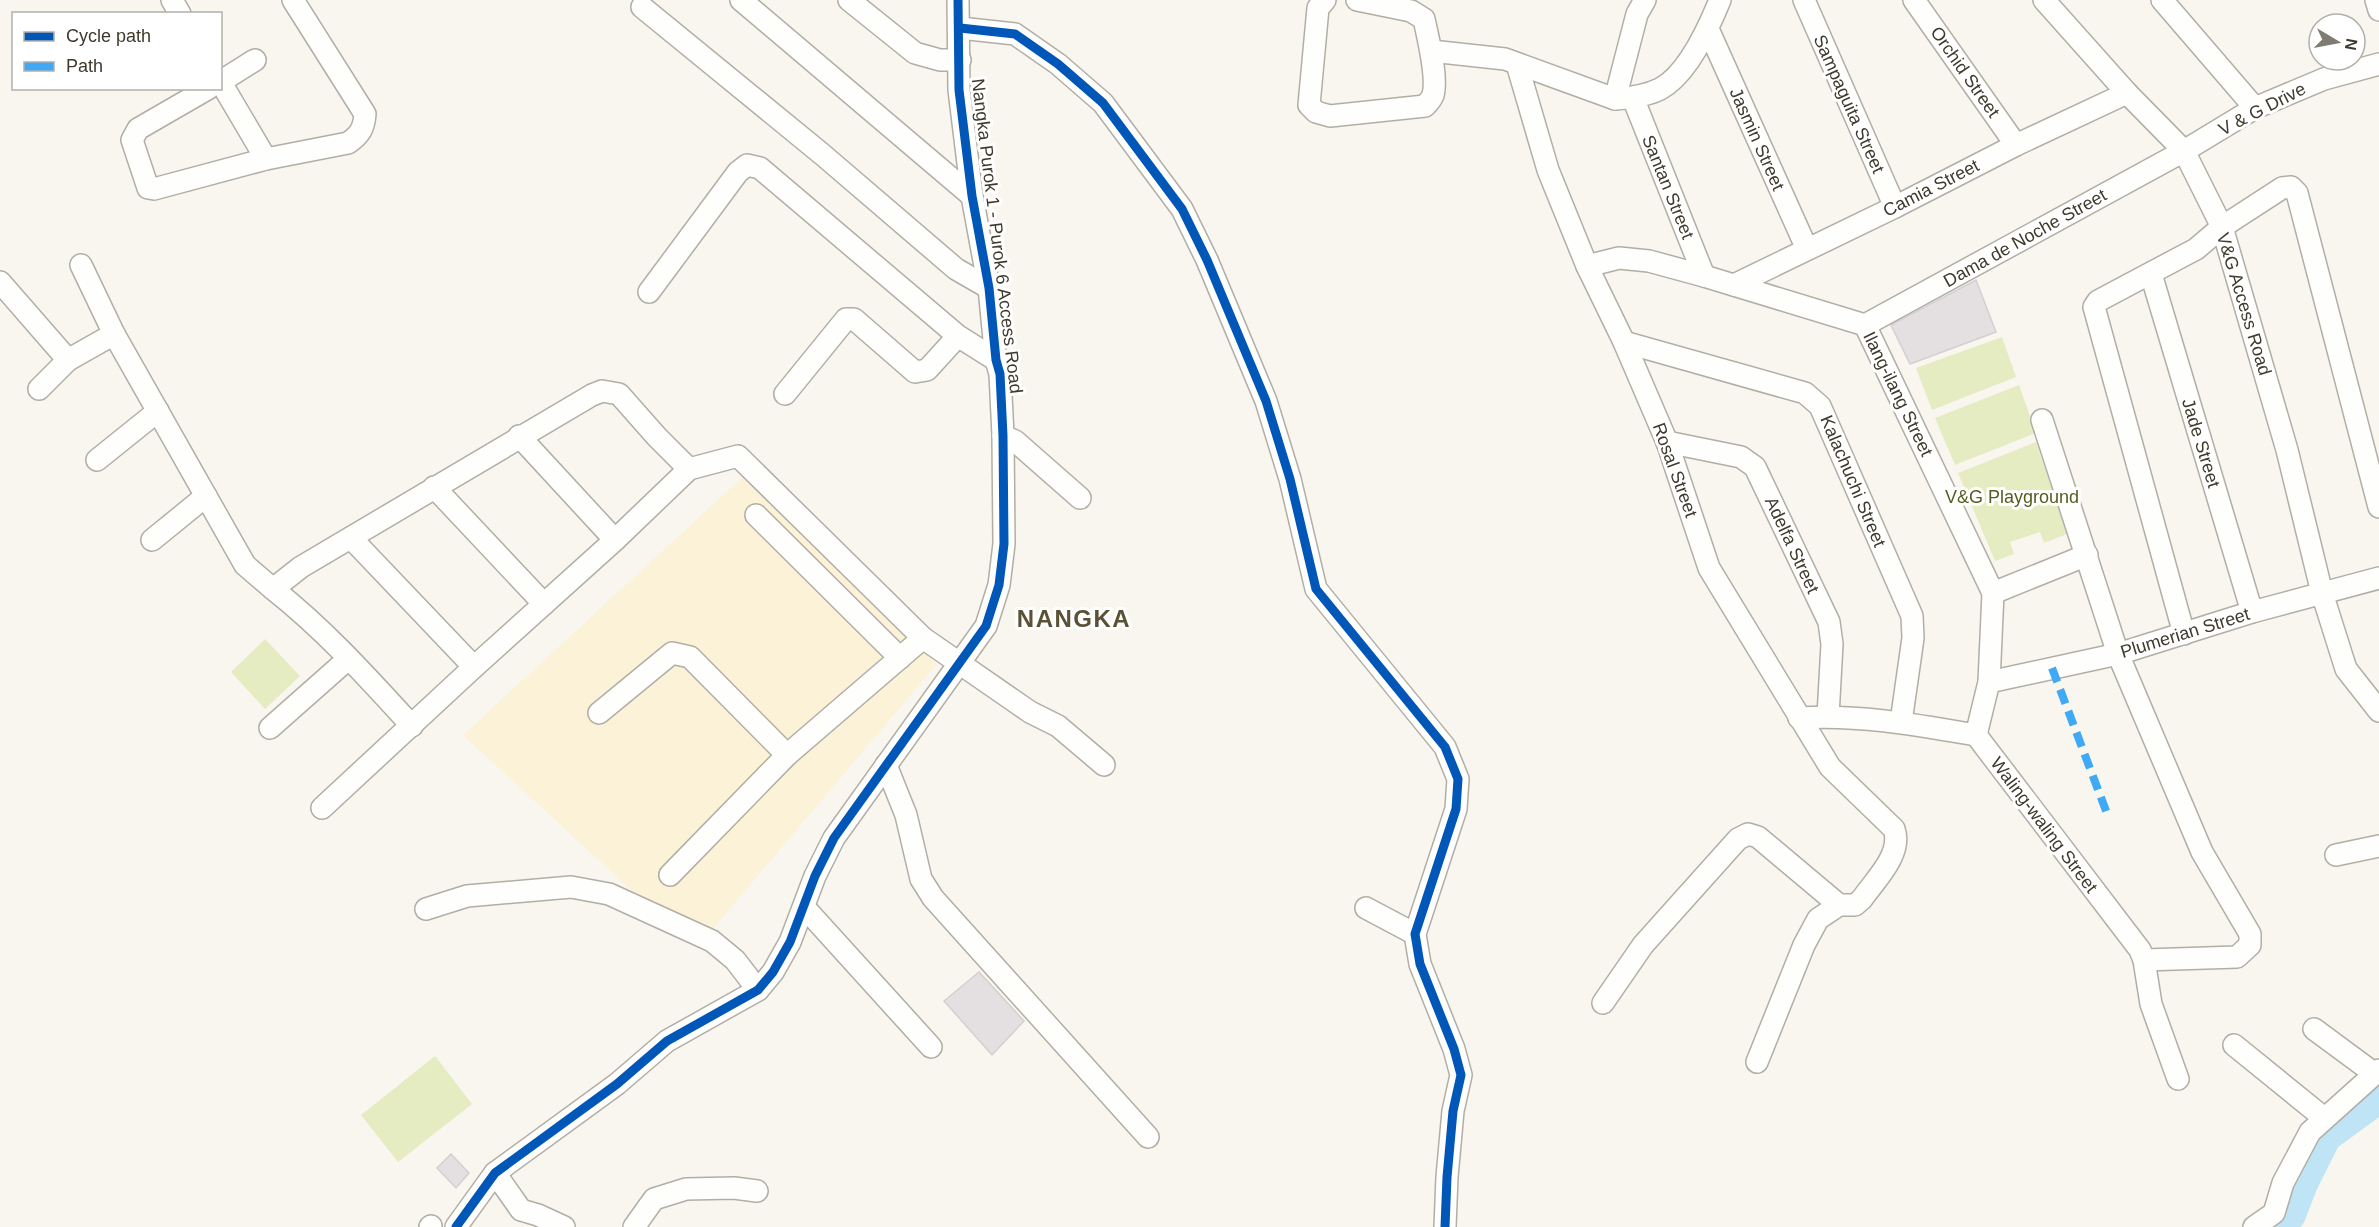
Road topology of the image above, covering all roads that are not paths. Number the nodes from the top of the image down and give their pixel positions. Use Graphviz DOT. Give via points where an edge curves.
graph roads {
  1 [pos="293,0"];
  2 [pos="741,0"];
  3 [pos="849,0"];
  4 [pos="958,0"];
  5 [pos="1324,0"];
  6 [pos="1357,0"];
  7 [pos="1645,0"];
  8 [pos="1719,0"];
  9 [pos="1804,0"];
  10 [pos="1914,0"];
  11 [pos="2044,0"];
  12 [pos="2162,0"];
  13 [pos="2376,0"];
  14 [pos="642,7"];
  15 [pos="2379,10"];
  16 [pos="960,28"];
  17 [pos="1708,29"];
  18 [pos="1431,51"];
  19 [pos="255,60"];
  20 [pos="960,60"];
  21 [pos="1517,64"];
  22 [pos="2378,67"];
  23 [pos="222,80"];
  24 [pos="222,83"];
  25 [pos="206,90"];
  26 [pos="2127,93"];
  27 [pos="1624,98"];
  28 [pos="2255,108"];
  29 [pos="2016,145"];
  30 [pos="2184,151"];
  31 [pos="266,159"];
  32 [pos="972,196"];
  33 [pos="1895,207"];
  34 [pos="2222,228"];
  35 [pos="1807,249"];
  36 [pos="81,265"];
  37 [pos="1587,266"];
  38 [pos="2151,274"];
  39 [pos="1704,276"];
  40 [pos="0,282"];
  41 [pos="1734,285"];
  42 [pos="990,288"];
  43 [pos="649,292"];
  44 [pos="1865,326"];
  45 [pos="114,334"];
  46 [pos="958,336"];
  47 [pos="1624,342"];
  48 [pos="68,360"];
  49 [pos="996,360"];
  50 [pos="39,389"];
  51 [pos="785,394"];
  52 [pos="158,411"];
  53 [pos="2042,420"];
  54 [pos="519,436"];
  55 [pos="1003,436"];
  56 [pos="1667,442"];
  57 [pos="96,460"];
  58 [pos="2373,460"];
  59 [pos="689,469"];
  60 [pos="434,487"];
  61 [pos="206,496"];
  62 [pos="1080,498"];
  63 [pos="2379,507"];
  64 [pos="756,515"];
  65 [pos="351,538"];
  66 [pos="152,540"];
  67 [pos="615,540"];
  68 [pos="2087,555"];
  69 [pos="2379,578"];
  70 [pos="273,589"];
  71 [pos="1993,593"];
  72 [pos="2322,593"];
  73 [pos="544,604"];
  74 [pos="2252,612"];
  75 [pos="2184,634"];
  76 [pos="923,638"];
  77 [pos="2118,654"];
  78 [pos="900,658"];
  79 [pos="348,659"];
  80 [pos="961,662"];
  81 [pos="474,667"];
  82 [pos="1989,682"];
  83 [pos="2379,711"];
  84 [pos="599,713"];
  85 [pos="1828,716"];
  86 [pos="1798,718"];
  87 [pos="1901,722"];
  88 [pos="412,726"];
  89 [pos="270,728"];
  90 [pos="1976,735"];
  91 [pos="787,755"];
  92 [pos="886,765"];
  93 [pos="1104,765"];
  94 [pos="322,808"];
  95 [pos="2379,846"];
  96 [pos="2336,855"];
  97 [pos="670,875"];
  98 [pos="1839,905"];
  99 [pos="804,907"];
  100 [pos="1366,908"];
  101 [pos="426,909"];
  102 [pos="1415,934"];
  103 [pos="2144,960"];
  104 [pos="758,990"];
  105 [pos="1603,1004"];
  106 [pos="2314,1029"];
  107 [pos="2234,1045"];
  108 [pos="931,1047"];
  109 [pos="1757,1062"];
  110 [pos="2377,1072"];
  111 [pos="2178,1079"];
  112 [pos="2324,1118"];
  113 [pos="1148,1137"];
  114 [pos="495,1173"];
  115 [pos="757,1191"];
  116 [pos="456,1227"];
  117 [pos="564,1227"];
  118 [pos="634,1227"];
  119 [pos="1445,1227"];
  120 [pos="2254,1227"];
  1 -- 31 [label="street" via="364,114 364,123 362,132 348,143"];
  2 -- 32 [label="street"];
  3 -- 20 [label="street" via="915,53 940,60"];
  4 -- 16 [label="street, Nangka Purok 1 - Purok 6 Access Road"];
  5 -- 18 [label="street" via="1318,8 1309,105 1316,112 1330,116 1425,106 1434,92"];
  6 -- 18 [label="street" via="1418,14 1424,19"];
  7 -- 27 [label="street" via="1637,14"];
  8 -- 17 [label="street"];
  9 -- 33 [label="street, Sampaguita Street"];
  10 -- 29 [label="street, Orchid Street"];
  11 -- 26 [label="street, V&G Access Road"];
  12 -- 28 [label="street"];
  13 -- 15 [label="street"];
  14 -- 42 [label="street" via="956,269"];
  16 -- 20 [label="street, Nangka Purok 1 - Purok 6 Access Road"];
  16 -- 102 [label="street" via="1015,34 1058,64 1103,103 1182,209 1266,401 1290,479 1316,589 1445,747 1458,779 1456,809"];
  17 -- 27 [label="street" via="1678,74 1661,88"];
  17 -- 35 [label="street, Jasmin Street"];
  18 -- 21 [label="street" via="1505,59"];
  19 -- 23 [label="street"];
  20 -- 32 [label="street, Nangka Purok 1 - Purok 6 Access Road" via="959,90"];
  21 -- 27 [label="street"];
  21 -- 37 [label="street, Rosal Street" via="1548,170"];
  22 -- 28 [label="street, V & G Drive" via="2324,79"];
  24 -- 31 [label="street"];
  25 -- 31 [label="street" via="134,134 133,147 145,185 154,189"];
  26 -- 29 [label="street, Camia Street"];
  26 -- 30 [label="street, V&G Access Road"];
  27 -- 39 [label="street, Santan Street"];
  28 -- 30 [label="street, V & G Drive"];
  29 -- 33 [label="street, Camia Street"];
  30 -- 34 [label="street, V&G Access Road"];
  30 -- 44 [label="street, Dama de Noche Street"];
  32 -- 42 [label="street, Nangka Purok 1 - Purok 6 Access Road"];
  33 -- 35 [label="street, Camia Street"];
  34 -- 38 [label="street" via="2196,249"];
  34 -- 58 [label="street" via="2282,188 2297,193"];
  34 -- 72 [label="street, V&G Access Road" via="2287,450"];
  35 -- 41 [label="street, Camia Street"];
  36 -- 45 [label="street"];
  37 -- 39 [label="street, Ilang-ilang Street" via="1619,258 1649,261"];
  37 -- 47 [label="street, Rosal Street"];
  38 -- 74 [label="street, Jade Street"];
  38 -- 75 [label="street" via="2098,301 2094,315"];
  39 -- 41 [label="street, Ilang-ilang Street"];
  40 -- 48 [label="street"];
  41 -- 44 [label="street, Ilang-ilang Street"];
  42 -- 49 [label="street, Nangka Purok 1 - Purok 6 Access Road"];
  43 -- 46 [label="street" via="747,165 760,168"];
  44 -- 71 [label="street, Ilang-ilang Street"];
  45 -- 48 [label="street"];
  45 -- 52 [label="street"];
  46 -- 49 [label="street"];
  46 -- 51 [label="street" via="927,370 915,372 854,319 846,319"];
  47 -- 56 [label="street, Rosal Street"];
  47 -- 87 [label="street, Kalachuchi Street" via="1805,393 1820,406 1912,616 1913,638"];
  48 -- 50 [label="street"];
  49 -- 55 [label="street, Nangka Purok 1 - Purok 6 Access Road"];
  52 -- 57 [label="street"];
  52 -- 61 [label="street"];
  53 -- 68 [label="street"];
  54 -- 59 [label="street" via="592,394 610,392 619,394"];
  54 -- 60 [label="street"];
  54 -- 67 [label="street"];
  55 -- 62 [label="street" via="1015,441"];
  55 -- 80 [label="street, Nangka Purok 1 - Purok 6 Access Road" via="1004,544 999,585 986,626"];
  56 -- 85 [label="street, Adelfa Street" via="1741,457 1755,467 1829,622 1832,644"];
  56 -- 86 [label="street, Rosal Street" via="1709,568"];
  58 -- 63 [label="street"];
  59 -- 67 [label="street"];
  59 -- 76 [label="street" via="738,456"];
  60 -- 65 [label="street"];
  60 -- 73 [label="street"];
  61 -- 66 [label="street"];
  61 -- 70 [label="street" via="245,565"];
  64 -- 78 [label="street"];
  65 -- 70 [label="street" via="301,567"];
  65 -- 81 [label="street"];
  67 -- 73 [label="street"];
  68 -- 71 [label="street"];
  68 -- 77 [label="street"];
  69 -- 72 [label="street, Plumerian Street"];
  70 -- 79 [label="street"];
  71 -- 82 [label="street, Ilang-ilang Street"];
  72 -- 74 [label="street, Plumerian Street"];
  72 -- 83 [label="street, V&G Access Road" via="2346,669"];
  73 -- 81 [label="street"];
  74 -- 75 [label="street, Plumerian Street"];
  75 -- 77 [label="street, Plumerian Street"];
  76 -- 78 [label="street"];
  76 -- 80 [label="street"];
  77 -- 82 [label="street, Plumerian Street"];
  77 -- 103 [label="street" via="2202,852 2250,934 2250,945 2237,957"];
  78 -- 91 [label="street"];
  79 -- 88 [label="street"];
  79 -- 89 [label="street"];
  80 -- 92 [label="street, Nangka Purok 1 - Purok 6 Access Road"];
  80 -- 93 [label="street" via="1030,712 1058,726"];
  81 -- 88 [label="street"];
  82 -- 90 [label="street, Ilang-ilang Street"];
  84 -- 91 [label="street" via="672,653 690,657"];
  85 -- 86 [label="street"];
  85 -- 87 [label="street"];
  86 -- 98 [label="street, Rosal Street" via="1830,767 1894,829 1898,839 1895,852 1862,900 1855,905"];
  87 -- 90 [label="street"];
  88 -- 94 [label="street"];
  90 -- 103 [label="street, Waling-waling Street"];
  91 -- 97 [label="street"];
  92 -- 99 [label="street, Nangka Purok 1 - Purok 6 Access Road" via="834,838"];
  92 -- 113 [label="street" via="906,815 921,879 933,898"];
  95 -- 96 [label="street"];
  98 -- 105 [label="street" via="1758,837 1748,834 1738,839 1643,945"];
  98 -- 109 [label="street" via="1818,919 1804,945"];
  99 -- 104 [label="street, Nangka Purok 1 - Purok 6 Access Road" via="790,942"];
  99 -- 108 [label="street"];
  100 -- 102 [label="street"];
  101 -- 104 [label="street" via="467,896 572,887 609,894 712,941 735,960"];
  102 -- 119 [label="street" via="1420,964 1461,1075 1453,1111"];
  103 -- 111 [label="street, Waling-waling Street" via="2151,1004"];
  104 -- 114 [label="street, Nangka Purok 1 - Purok 6 Access Road" via="667,1041 617,1084"];
  106 -- 110 [label="street"];
  107 -- 112 [label="street"];
  110 -- 112 [label="street"];
  112 -- 120 [label="street" via="2310,1132 2283,1183 2274,1213"];
  114 -- 116 [label="street, Nangka Purok 1 - Purok 6 Access Road"];
  114 -- 117 [label="street" via="521,1210"];
  115 -- 118 [label="street" via="686,1189 654,1199"];
}
